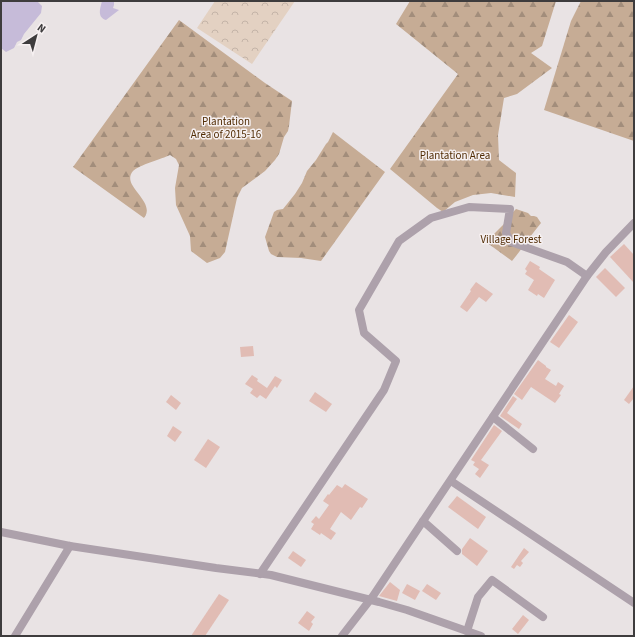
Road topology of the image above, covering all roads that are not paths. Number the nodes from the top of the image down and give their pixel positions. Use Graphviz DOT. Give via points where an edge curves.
graph roads {
  1 [pos="634,223"];
  2 [pos="587,276"];
  3 [pos="493,418"];
  4 [pos="533,449"];
  5 [pos="451,481"];
  6 [pos="423,521"];
  7 [pos="1,532"];
  8 [pos="70,546"];
  9 [pos="457,551"];
  10 [pos="260,574"];
  11 [pos="370,600"];
  12 [pos="634,603"];
  13 [pos="543,617"];
  14 [pos="467,631"];
  15 [pos="15,636"];
  16 [pos="342,636"];
  17 [pos="481,636"];
  1 -- 2 [label="street"];
  2 -- 3 [label="street"];
  2 -- 10 [label="street" via="567,262 511,242 506,233 510,209 469,207 431,218 399,241 359,310 364,333 396,360 384,390"];
  3 -- 4 [label="street"];
  3 -- 5 [label="street"];
  5 -- 6 [label="street"];
  5 -- 12 [label="street"];
  6 -- 9 [label="street"];
  6 -- 11 [label="street"];
  7 -- 8 [label="street"];
  8 -- 10 [label="street"];
  8 -- 15 [label="street"];
  10 -- 11 [label="street"];
  11 -- 14 [label="street"];
  11 -- 16 [label="street"];
  13 -- 14 [label="street" via="492,580 478,597"];
  14 -- 17 [label="street"];
}
